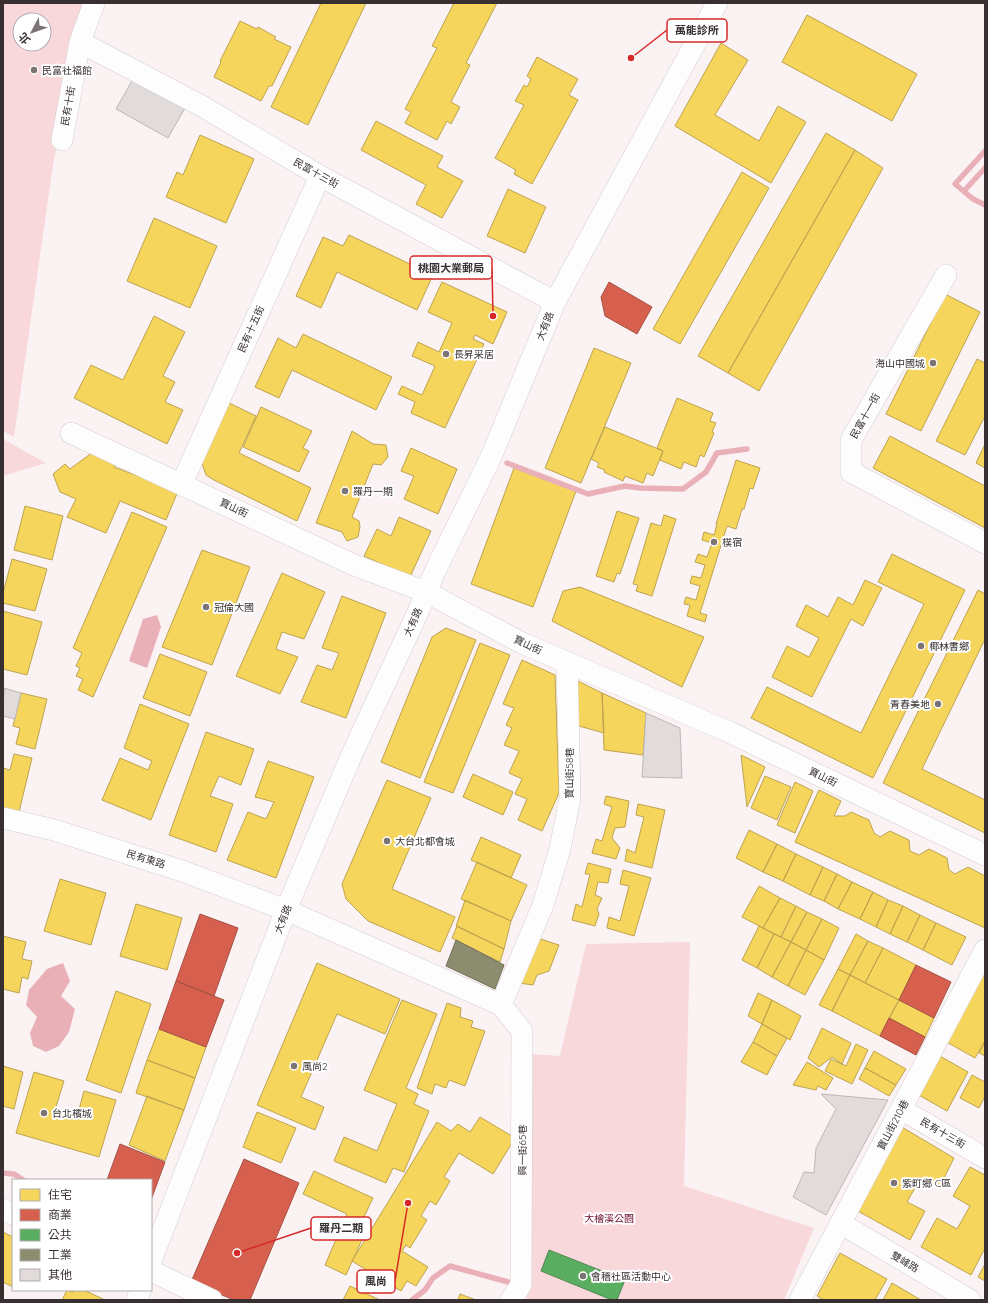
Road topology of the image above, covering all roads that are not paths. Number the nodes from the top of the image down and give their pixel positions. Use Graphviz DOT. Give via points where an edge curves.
graph roads {
  1 [pos="94,3"];
  2 [pos="717,3"];
  3 [pos="80,42"];
  4 [pos="62,140"];
  5 [pos="320,176"];
  6 [pos="946,275"];
  7 [pos="555,302"];
  8 [pos="71,433"];
  9 [pos="182,483"];
  10 [pos="985,543"];
  11 [pos="426,592"];
  12 [pos="567,662"];
  13 [pos="3,818"];
  14 [pos="985,855"];
  15 [pos="286,910"];
  16 [pos="985,950"];
  17 [pos="501,1006"];
  18 [pos="902,1109"];
  19 [pos="985,1158"];
  20 [pos="3,1209"];
  21 [pos="12,1214"];
  22 [pos="840,1223"];
  23 [pos="152,1258"];
  24 [pos="152,1271"];
  25 [pos="212,1300"];
  26 [pos="511,1300"];
  27 [pos="800,1300"];
  28 [pos="970,1300"];
  1 -- 3 [label="street, 民有十街"];
  2 -- 7 [label="street, 大有路"];
  3 -- 4 [label="street, 民有十街"];
  3 -- 5 [label="street, 民富十三街" via="200,105"];
  5 -- 7 [label="street, 民富十三街"];
  5 -- 9 [label="street, 民有十五街"];
  6 -- 10 [label="street, 民富十一街" via="851,440 851,472"];
  7 -- 11 [label="street, 大有路" via="491,457"];
  8 -- 9 [label="street, 寶山街"];
  9 -- 11 [label="street, 寶山街" via="354,565"];
  11 -- 12 [label="street, 寶山街" via="522,643"];
  11 -- 15 [label="street, 大有路" via="352,754"];
  12 -- 14 [label="street, 寶山街" via="727,731"];
  12 -- 17 [label="street, 寶山街58巷" via="570,798 560,849 543,905"];
  13 -- 15 [label="street, 民有東路" via="54,830 182,870"];
  15 -- 17 [label="street, 興一街65巷"];
  15 -- 23 [label="street, 大有路"];
  16 -- 18 [label="street, 寶山街210巷"];
  17 -- 26 [label="street, 興一街65巷" via="522,1031 521,1285"];
  18 -- 19 [label="street, 民有十三街"];
  18 -- 22 [label="street, 寶山街210巷"];
  20 -- 21 [label="street"];
  22 -- 27 [label="street, 寶山街210巷"];
  22 -- 28 [label="street, 雙峰路"];
  24 -- 25 [label="street"];
}
